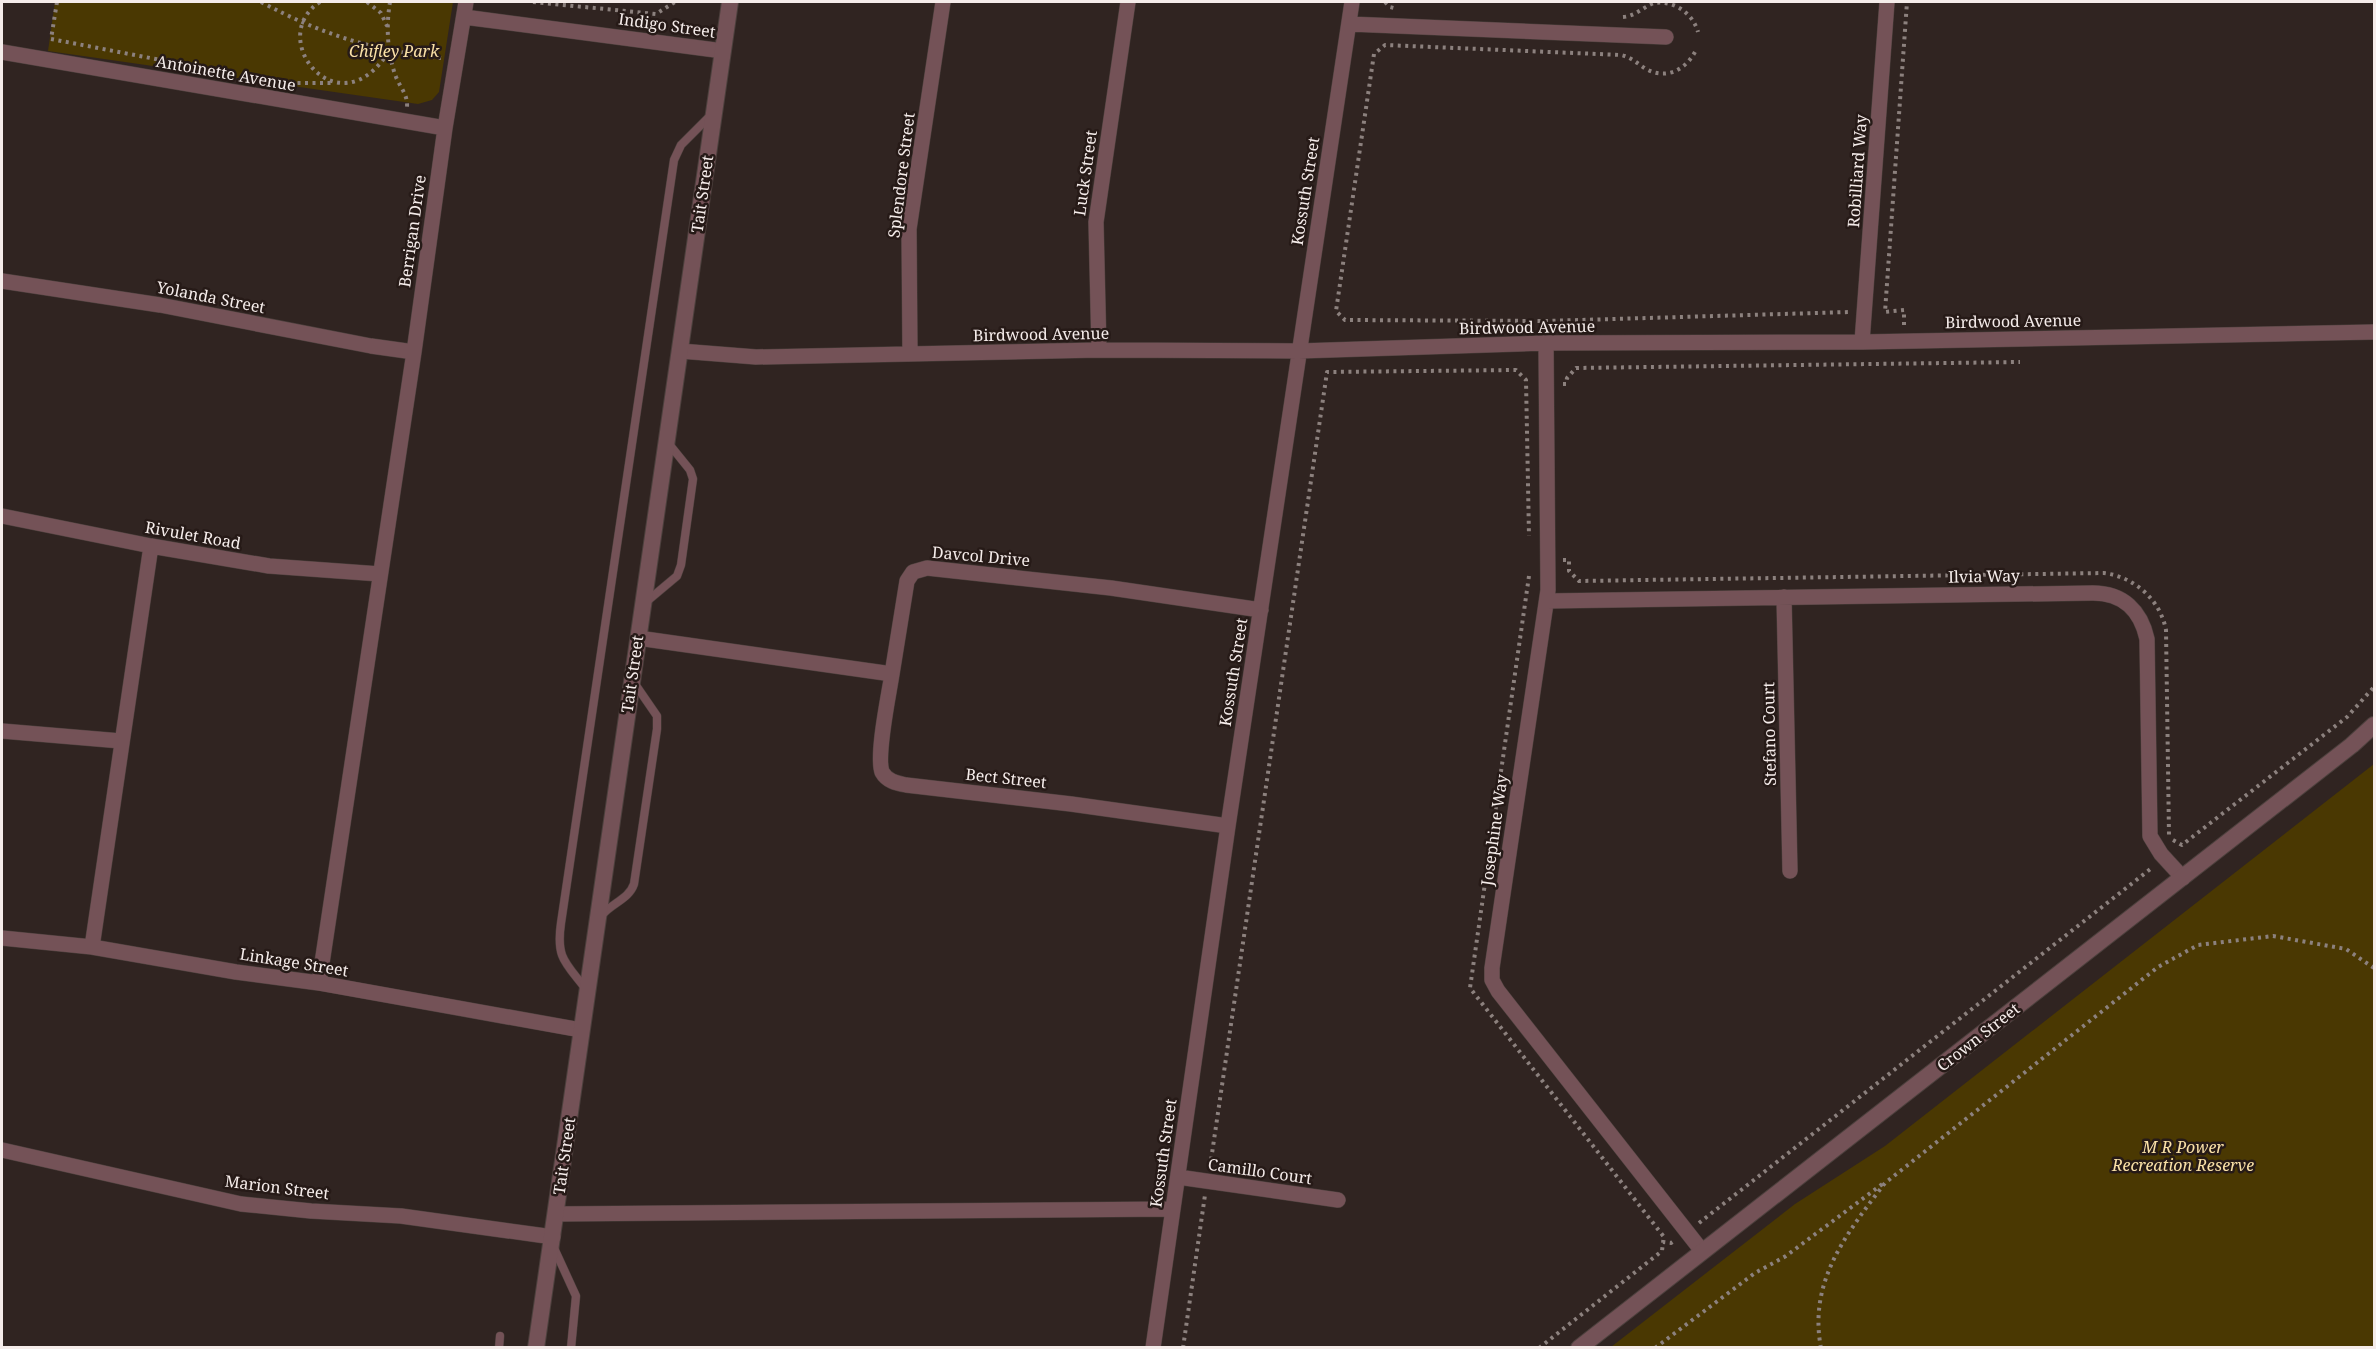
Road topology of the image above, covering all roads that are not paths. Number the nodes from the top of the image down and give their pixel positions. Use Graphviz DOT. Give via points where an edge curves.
graph roads {
  1 [pos="943,2"];
  2 [pos="1128,2"];
  3 [pos="1352,2"];
  4 [pos="1887,2"];
  5 [pos="728,5"];
  6 [pos="465,9"];
  7 [pos="1349,24"];
  8 [pos="1666,37"];
  9 [pos="723,51"];
  10 [pos="2,52"];
  11 [pos="714,113"];
  12 [pos="445,128"];
  13 [pos="2,281"];
  14 [pos="2374,332"];
  15 [pos="1862,342"];
  16 [pos="1546,344"];
  17 [pos="1099,350"];
  18 [pos="680,351"];
  19 [pos="1299,351"];
  20 [pos="414,352"];
  21 [pos="910,354"];
  22 [pos="667,440"];
  23 [pos="2,516"];
  24 [pos="151,546"];
  25 [pos="380,574"];
  26 [pos="1784,597"];
  27 [pos="1547,600"];
  28 [pos="643,606"];
  29 [pos="1261,610"];
  30 [pos="638,638"];
  31 [pos="892,674"];
  32 [pos="632,677"];
  33 [pos="2374,725"];
  34 [pos="2,731"];
  35 [pos="120,741"];
  36 [pos="1228,826"];
  37 [pos="1790,871"];
  38 [pos="2182,879"];
  39 [pos="596,922"];
  40 [pos="2,938"];
  41 [pos="92,947"];
  42 [pos="319,983"];
  43 [pos="586,990"];
  44 [pos="581,1030"];
  45 [pos="2,1150"];
  46 [pos="1178,1177"];
  47 [pos="1338,1200"];
  48 [pos="1173,1209"];
  49 [pos="556,1214"];
  50 [pos="553,1240"];
  51 [pos="1702,1251"];
  52 [pos="500,1336"];
  53 [pos="499,1347"];
  54 [pos="536,1347"];
  55 [pos="571,1347"];
  56 [pos="1153,1347"];
  57 [pos="1579,1347"];
  1 -- 21 [label="street, Splendore Street" via="909,229"];
  2 -- 17 [label="street, Luck Street" via="1096,222"];
  3 -- 7 [label="street, Kossuth Street"];
  4 -- 15 [label="street, Robilliard Way"];
  5 -- 9 [label="street, Tait Street"];
  6 -- 9 [label="street, Indigo Street"];
  6 -- 12 [label="street, Berrigan Drive"];
  7 -- 8 [label="street"];
  7 -- 19 [label="street, Kossuth Street"];
  9 -- 11 [label="street, Tait Street"];
  10 -- 12 [label="street, Antoinette Avenue"];
  11 -- 18 [label="street, Tait Street"];
  11 -- 43 [label="lane" via="685,139 674,160 558,942 560,952"];
  12 -- 20 [label="street, Berrigan Drive"];
  13 -- 20 [label="street, Yolanda Street" via="160,305"];
  14 -- 15 [label="street, Birdwood Avenue"];
  15 -- 16 [label="street, Birdwood Avenue"];
  16 -- 19 [label="street, Birdwood Avenue"];
  16 -- 27 [label="street, Josephine Way"];
  17 -- 19 [label="street, Birdwood Avenue"];
  17 -- 21 [label="street, Birdwood Avenue"];
  18 -- 21 [label="street, Birdwood Avenue" via="756,357"];
  18 -- 22 [label="street, Tait Street"];
  19 -- 29 [label="street, Kossuth Street"];
  20 -- 25 [label="street, Berrigan Drive"];
  22 -- 28 [label="street, Tait Street"];
  22 -- 28 [label="lane" via="693,479 681,565 677,576"];
  23 -- 24 [label="street, Rivulet Road"];
  24 -- 25 [label="street, Rivulet Road" via="269,566"];
  24 -- 35 [label="street"];
  25 -- 42 [label="street, Berrigan Drive"];
  26 -- 27 [label="street, Ilvia Way"];
  26 -- 37 [label="street, Stefano Court"];
  26 -- 38 [label="street, Ilvia Way" via="2101,593 2128,604 2142,621 2147,639 2150,830 2152,839"];
  27 -- 51 [label="street, Josephine Way" via="1492,980"];
  28 -- 30 [label="street, Tait Street"];
  29 -- 31 [label="street, Davcol Drive" via="1110,588 921,569 912,574 906,587"];
  29 -- 36 [label="street, Kossuth Street"];
  30 -- 31 [label="street"];
  30 -- 32 [label="street, Tait Street"];
  31 -- 36 [label="street, Bect Street" via="881,756 882,771 890,780"];
  32 -- 39 [label="street, Tait Street"];
  32 -- 39 [label="lane" via="658,722 637,868 632,891 605,910"];
  33 -- 38 [label="street, Crown Street"];
  34 -- 35 [label="street"];
  35 -- 41 [label="street"];
  36 -- 46 [label="street, Kossuth Street"];
  38 -- 51 [label="street, Crown Street"];
  39 -- 43 [label="street, Tait Street"];
  40 -- 41 [label="street, Linkage Street"];
  41 -- 42 [label="street, Linkage Street"];
  42 -- 44 [label="street, Linkage Street"];
  43 -- 44 [label="street, Tait Street"];
  44 -- 49 [label="street, Tait Street"];
  45 -- 50 [label="street, Marion Street" via="241,1204 401,1216"];
  46 -- 47 [label="street, Camillo Court"];
  46 -- 48 [label="street, Kossuth Street"];
  48 -- 49 [label="street"];
  48 -- 56 [label="street, Kossuth Street"];
  49 -- 50 [label="street, Tait Street"];
  50 -- 54 [label="street, Tait Street"];
  50 -- 55 [label="lane" via="576,1296"];
  51 -- 57 [label="street, Crown Street"];
  52 -- 53 [label="lane"];
}
